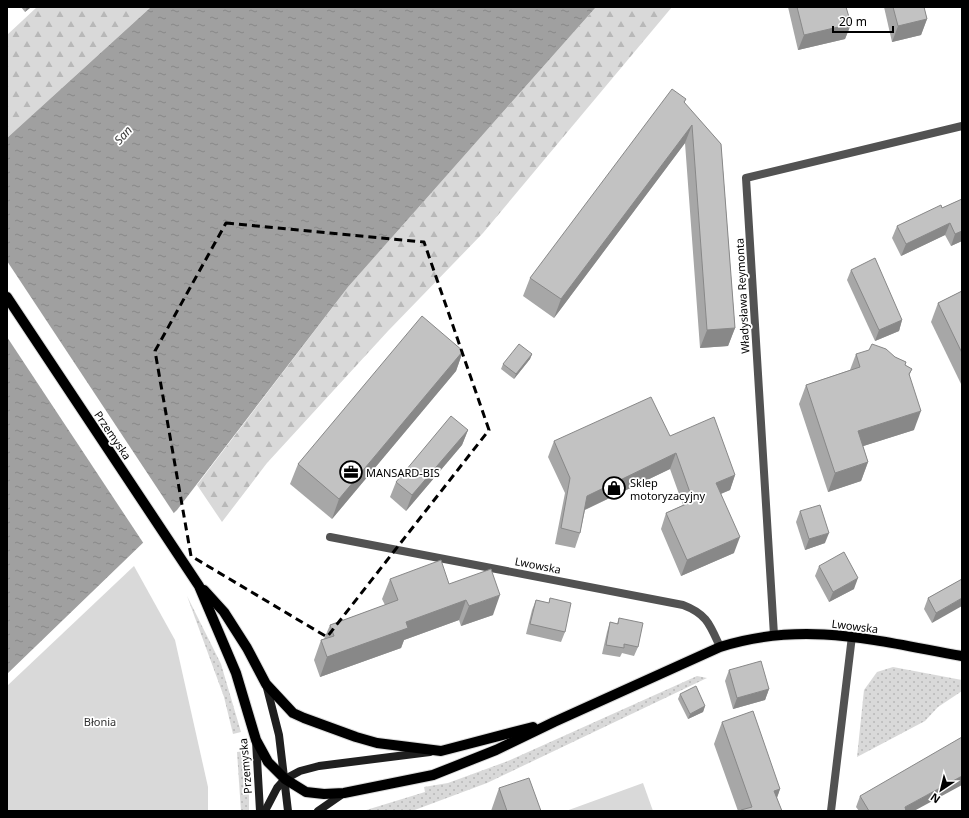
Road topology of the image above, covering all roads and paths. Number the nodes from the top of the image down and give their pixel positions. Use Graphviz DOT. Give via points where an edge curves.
graph roads {
  1 [pos="962,126"];
  2 [pos="7,297"];
  3 [pos="330,537"];
  4 [pos="200,586"];
  5 [pos="774,635"];
  6 [pos="852,636"];
  7 [pos="720,647"];
  8 [pos="962,656"];
  9 [pos="266,684"];
  10 [pos="554,722"];
  11 [pos="256,740"];
  12 [pos="440,751"];
  13 [pos="285,779"];
  14 [pos="344,793"];
  15 [pos="260,811"];
  16 [pos="266,811"];
  17 [pos="288,811"];
  18 [pos="318,811"];
  19 [pos="831,811"];
  1 -- 5 [label="street, Władysława Reymonta" via="746,178"];
  2 -- 4 [label="main road, Przemyska"];
  3 -- 7 [label="street, Lwowska" via="683,605 696,610 706,618"];
  4 -- 9 [label="main road, Przemyska" via="224,612"];
  4 -- 11 [label="main road, Przemyska" via="236,673"];
  5 -- 6 [label="main road, Lwowska"];
  5 -- 7 [label="main road, Lwowska" via="746,639"];
  6 -- 8 [label="main road, Lwowska"];
  6 -- 19 [label="street"];
  7 -- 10 [label="main road, Lwowska"];
  9 -- 12 [label="main road, Lwowska" via="293,713 335,730 378,743"];
  9 -- 13 [label="main road, Przemyska" via="280,735"];
  10 -- 12 [label="main road, Lwowska"];
  10 -- 14 [label="main road, Lwowska" via="496,750 433,775"];
  11 -- 13 [label="main road, Lwowska" via="268,762"];
  11 -- 15 [label="main road, Przemyska"];
  12 -- 13 [label="main road, Lwowska" via="319,766 300,771"];
  13 -- 14 [label="main road, Lwowska" via="306,792"];
  13 -- 16 [label="main road, Lwowska" via="277,788"];
  13 -- 17 [label="main road, Przemyska"];
  14 -- 18 [label="main road, Lwowska"];
}
